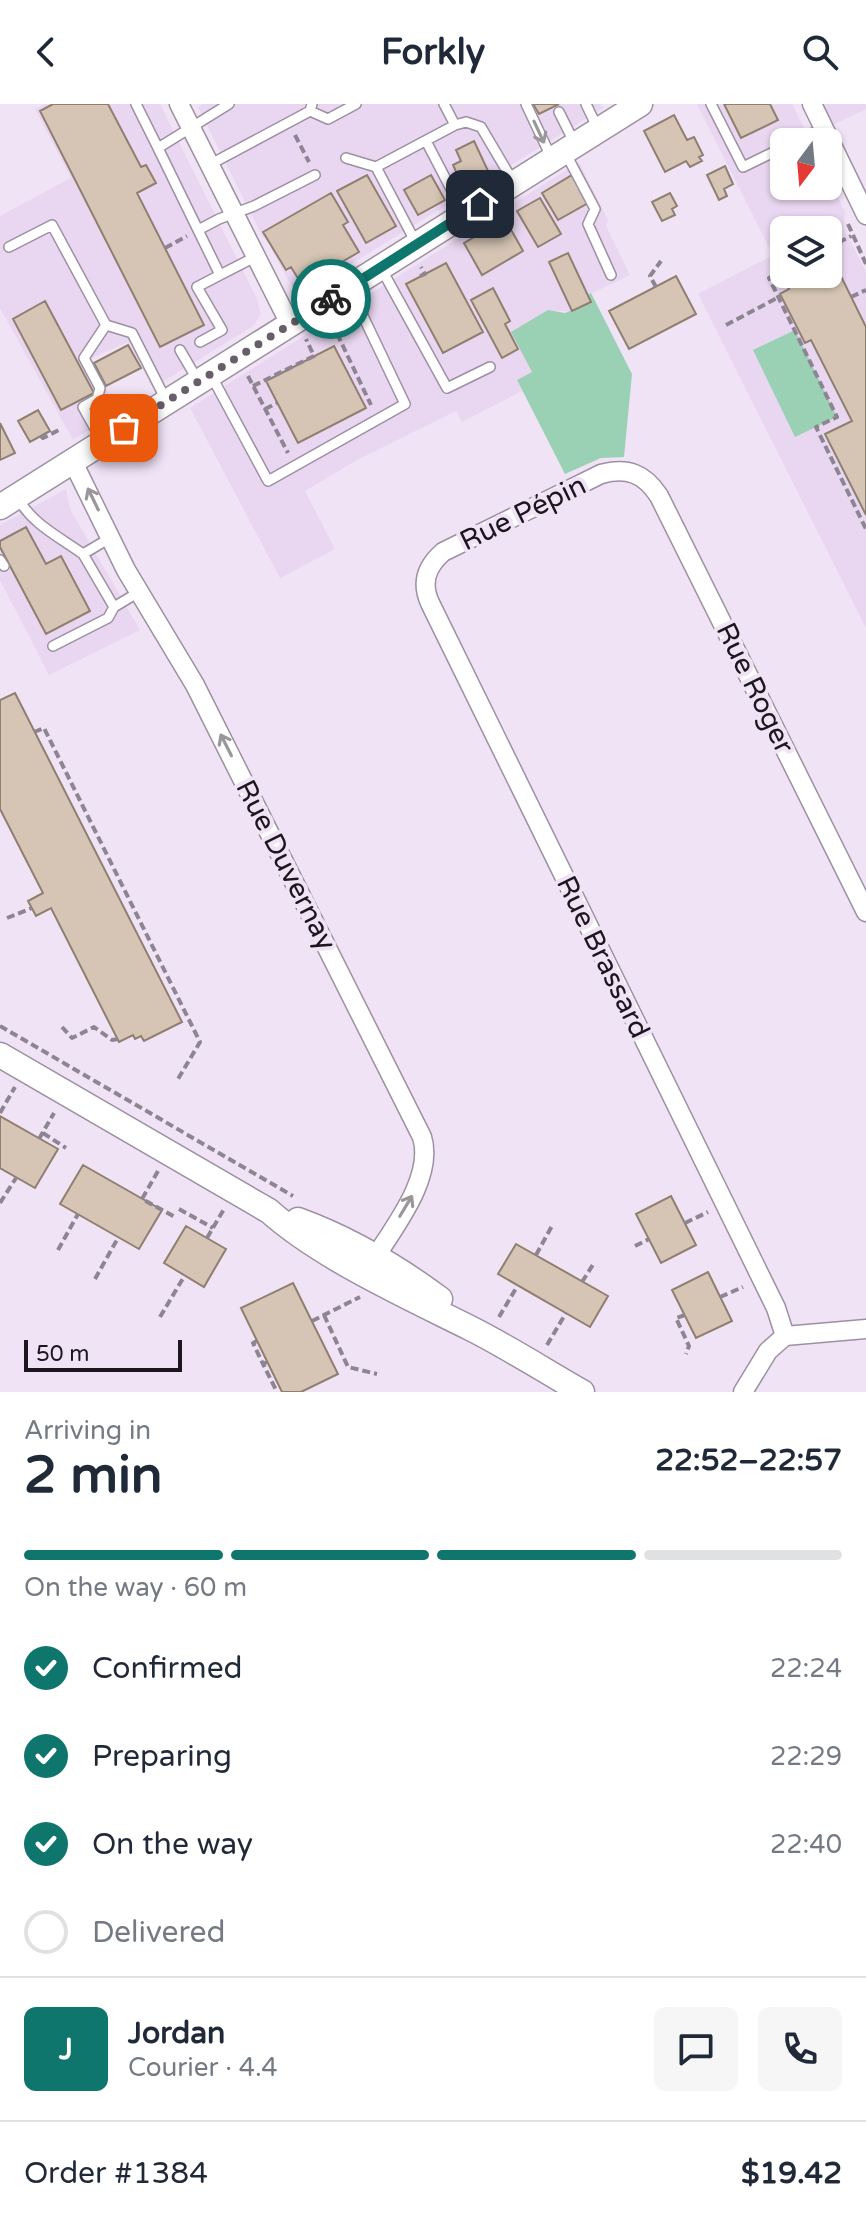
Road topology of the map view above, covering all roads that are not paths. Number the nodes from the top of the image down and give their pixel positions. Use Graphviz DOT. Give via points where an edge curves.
graph roads {
  1 [pos="136,104"];
  2 [pos="179,104"];
  3 [pos="229,104"];
  4 [pos="356,104"];
  5 [pos="444,104"];
  6 [pos="526,104"];
  7 [pos="586,104"];
  8 [pos="640,104"];
  9 [pos="711,104"];
  10 [pos="812,104"];
  11 [pos="311,108"];
  12 [pos="559,112"];
  13 [pos="455,125"];
  14 [pos="191,128"];
  15 [pos="824,128"];
  16 [pos="599,130"];
  17 [pos="426,141"];
  18 [pos="158,148"];
  19 [pos="564,152"];
  20 [pos="770,154"];
  21 [pos="346,158"];
  22 [pos="209,165"];
  23 [pos="842,165"];
  24 [pos="376,167"];
  25 [pos="315,175"];
  26 [pos="514,183"];
  27 [pos="233,214"];
  28 [pos="464,214"];
  29 [pos="866,215"];
  30 [pos="198,230"];
  31 [pos="417,244"];
  32 [pos="9,247"];
  33 [pos="255,257"];
  34 [pos="381,267"];
  35 [pos="220,275"];
  36 [pos="611,275"];
  37 [pos="343,291"];
  38 [pos="106,325"];
  39 [pos="296,329"];
  40 [pos="200,342"];
  41 [pos="180,350"];
  42 [pos="490,367"];
  43 [pos="204,378"];
  44 [pos="167,402"];
  45 [pos="103,442"];
  46 [pos="73,462"];
  47 [pos="634,472"];
  48 [pos="8,501"];
  49 [pos="111,538"];
  50 [pos="83,554"];
  51 [pos="426,577"];
  52 [pos="139,592"];
  53 [pos="114,607"];
  54 [pos="53,646"];
  55 [pos="866,912"];
  56 [pos="0,1055"];
  57 [pos="370,1274"];
  58 [pos="866,1329"];
  59 [pos="785,1336"];
  60 [pos="582,1392"];
  61 [pos="743,1392"];
  1 -- 18 [label="lane"];
  2 -- 14 [label="street"];
  3 -- 14 [label="lane"];
  4 -- 11 [label="lane" via="328,119"];
  5 -- 13 [label="lane"];
  6 -- 19 [label="lane, one-way"];
  7 -- 16 [label="lane"];
  8 -- 16 [label="street"];
  9 -- 20 [label="lane" via="743,167"];
  10 -- 15 [label="street"];
  11 -- 22 [label="lane"];
  12 -- 19 [label="lane"];
  13 -- 17 [label="lane"];
  13 -- 26 [label="lane" via="481,127"];
  14 -- 18 [label="lane"];
  14 -- 22 [label="street"];
  16 -- 19 [label="street"];
  17 -- 24 [label="lane"];
  17 -- 28 [label="lane"];
  18 -- 30 [label="lane"];
  19 -- 26 [label="street"];
  19 -- 36 [label="lane" via="595,209 588,224"];
  21 -- 24 [label="lane"];
  22 -- 27 [label="street"];
  23 -- 29 [label="street"];
  24 -- 31 [label="lane"];
  25 -- 27 [label="lane"];
  26 -- 28 [label="street"];
  27 -- 30 [label="lane"];
  27 -- 33 [label="street"];
  28 -- 31 [label="street"];
  30 -- 35 [label="lane"];
  31 -- 34 [label="street"];
  32 -- 38 [label="lane" via="52,225"];
  33 -- 35 [label="lane"];
  33 -- 39 [label="street"];
  34 -- 37 [label="street"];
  34 -- 42 [label="lane" via="447,388"];
  35 -- 40 [label="lane" via="197,287 222,330"];
  37 -- 39 [label="street"];
  37 -- 43 [label="lane" via="363,316 405,404 268,481"];
  38 -- 44 [label="lane" via="132,333"];
  38 -- 45 [label="lane" via="84,358 100,388 97,399 83,407"];
  39 -- 43 [label="street"];
  41 -- 43 [label="lane"];
  43 -- 44 [label="street"];
  44 -- 45 [label="street"];
  45 -- 46 [label="street"];
  46 -- 48 [label="street"];
  49 -- 46 [label="street, Rue Duvernay, one-way"];
  47 -- 51 [label="street, Rue Pépin" via="601,474 443,552"];
  47 -- 55 [label="street, Rue Roger" via="659,496"];
  48 -- 50 [label="lane"];
  49 -- 50 [label="lane"];
  49 -- 52 [label="street, Rue Duvernay"];
  50 -- 53 [label="lane"];
  51 -- 59 [label="street, Rue Brassard" via="430,603"];
  52 -- 53 [label="lane"];
  57 -- 52 [label="street, Rue Duvernay, one-way" via="419,1181 425,1158 422,1137 208,709"];
  53 -- 54 [label="lane" via="108,618"];
  56 -- 57 [label="street" via="269,1211 327,1232"];
  57 -- 60 [label="street" via="431,1292 471,1328"];
  58 -- 59 [label="street"];
  59 -- 61 [label="street" via="768,1351"];
}
